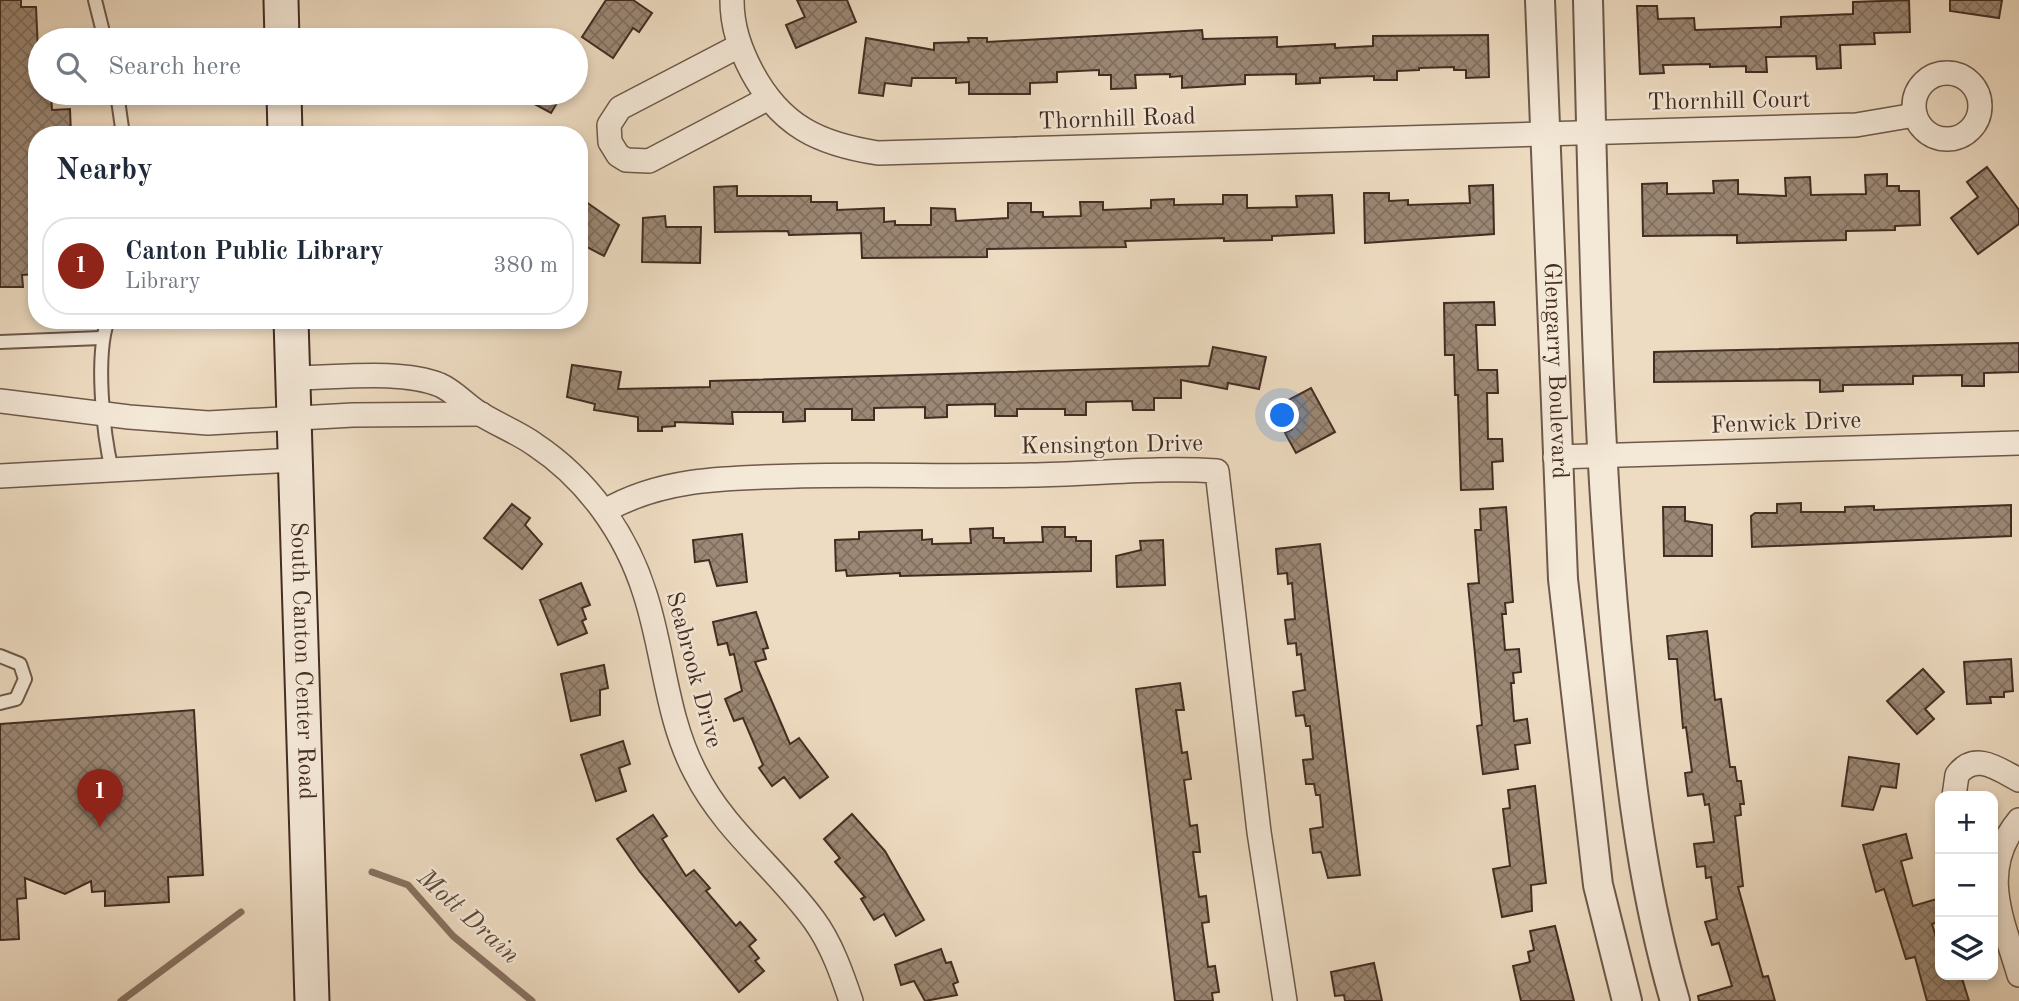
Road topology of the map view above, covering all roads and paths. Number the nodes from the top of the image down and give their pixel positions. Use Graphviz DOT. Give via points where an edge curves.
graph roads {
  1 [pos="95,0"];
  2 [pos="281,0"];
  3 [pos="733,0"];
  4 [pos="1540,0"];
  5 [pos="1588,0"];
  6 [pos="102,28"];
  7 [pos="282,28"];
  8 [pos="739,46"];
  9 [pos="767,99"];
  10 [pos="119,105"];
  11 [pos="284,105"];
  12 [pos="1915,115"];
  13 [pos="122,126"];
  14 [pos="285,126"];
  15 [pos="1592,131"];
  16 [pos="1544,133"];
  17 [pos="104,329"];
  18 [pos="291,329"];
  19 [pos="101,338"];
  20 [pos="0,342"];
  21 [pos="293,378"];
  22 [pos="4,405"];
  23 [pos="105,413"];
  24 [pos="481,414"];
  25 [pos="294,418"];
  26 [pos="2019,443"];
  27 [pos="1602,456"];
  28 [pos="1555,457"];
  29 [pos="294,460"];
  30 [pos="113,470"];
  31 [pos="0,476"];
  32 [pos="605,511"];
  33 [pos="0,656"];
  34 [pos="0,704"];
  35 [pos="1626,735"];
  36 [pos="1580,741"];
  37 [pos="2019,780"];
  38 [pos="1955,791"];
  39 [pos="2019,820"];
  40 [pos="1998,844"];
  41 [pos="1996,854"];
  42 [pos="2019,975"];
  43 [pos="312,1001"];
  44 [pos="851,1001"];
  45 [pos="1285,1001"];
  46 [pos="1627,1001"];
  47 [pos="1675,1001"];
  1 -- 6 [label="lane"];
  2 -- 7 [label="main road"];
  3 -- 8 [label="street"];
  4 -- 16 [label="street, Glengarry Boulevard"];
  5 -- 15 [label="street, Glengarry Boulevard"];
  8 -- 9 [label="street, Thornhill Road"];
  8 -- 9 [label="street" via="620,108 609,125 613,148 626,160 649,161"];
  9 -- 16 [label="street, Thornhill Road" via="789,121 816,138 878,153"];
  10 -- 13 [label="lane"];
  11 -- 14 [label="main road"];
  12 -- 15 [label="street, Thornhill Court" via="1856,125"];
  15 -- 16 [label="street, Thornhill Court"];
  15 -- 27 [label="street, Glengarry Boulevard"];
  16 -- 28 [label="street, Glengarry Boulevard"];
  17 -- 19 [label="lane"];
  18 -- 21 [label="main road, South Canton Center Road"];
  19 -- 20 [label="lane"];
  19 -- 23 [label="lane"];
  21 -- 24 [label="street, Seabrook Drive" via="397,377 441,385"];
  21 -- 25 [label="main road, South Canton Center Road"];
  22 -- 23 [label="street, Seabrook Drive"];
  23 -- 25 [label="street, Seabrook Drive" via="208,423"];
  23 -- 30 [label="lane"];
  24 -- 25 [label="street, Seabrook Drive"];
  24 -- 32 [label="street, Seabrook Drive" via="555,460"];
  25 -- 29 [label="main road, South Canton Center Road"];
  26 -- 27 [label="street, Fenwick Drive"];
  27 -- 28 [label="street, Fenwick Drive"];
  27 -- 35 [label="street, Glengarry Boulevard"];
  28 -- 36 [label="street, Glengarry Boulevard"];
  29 -- 30 [label="street"];
  29 -- 43 [label="main road, South Canton Center Road"];
  30 -- 31 [label="street"];
  32 -- 44 [label="street, Seabrook Drive" via="645,592 680,737 694,771 727,823 814,920"];
  32 -- 45 [label="street, Kensington Drive" via="625,499 703,479 1031,475 1168,468 1217,471 1259,832"];
  33 -- 34 [label="lane" via="20,664 25,679 16,699"];
  35 -- 36 [label="street"];
  35 -- 47 [label="street, Glengarry Boulevard" via="1647,888"];
  36 -- 46 [label="street, Glengarry Boulevard" via="1598,885"];
  37 -- 38 [label="street" via="1987,763 1973,763 1957,775"];
  39 -- 40 [label="street"];
  41 -- 42 [label="street" via="1999,906"];
}
